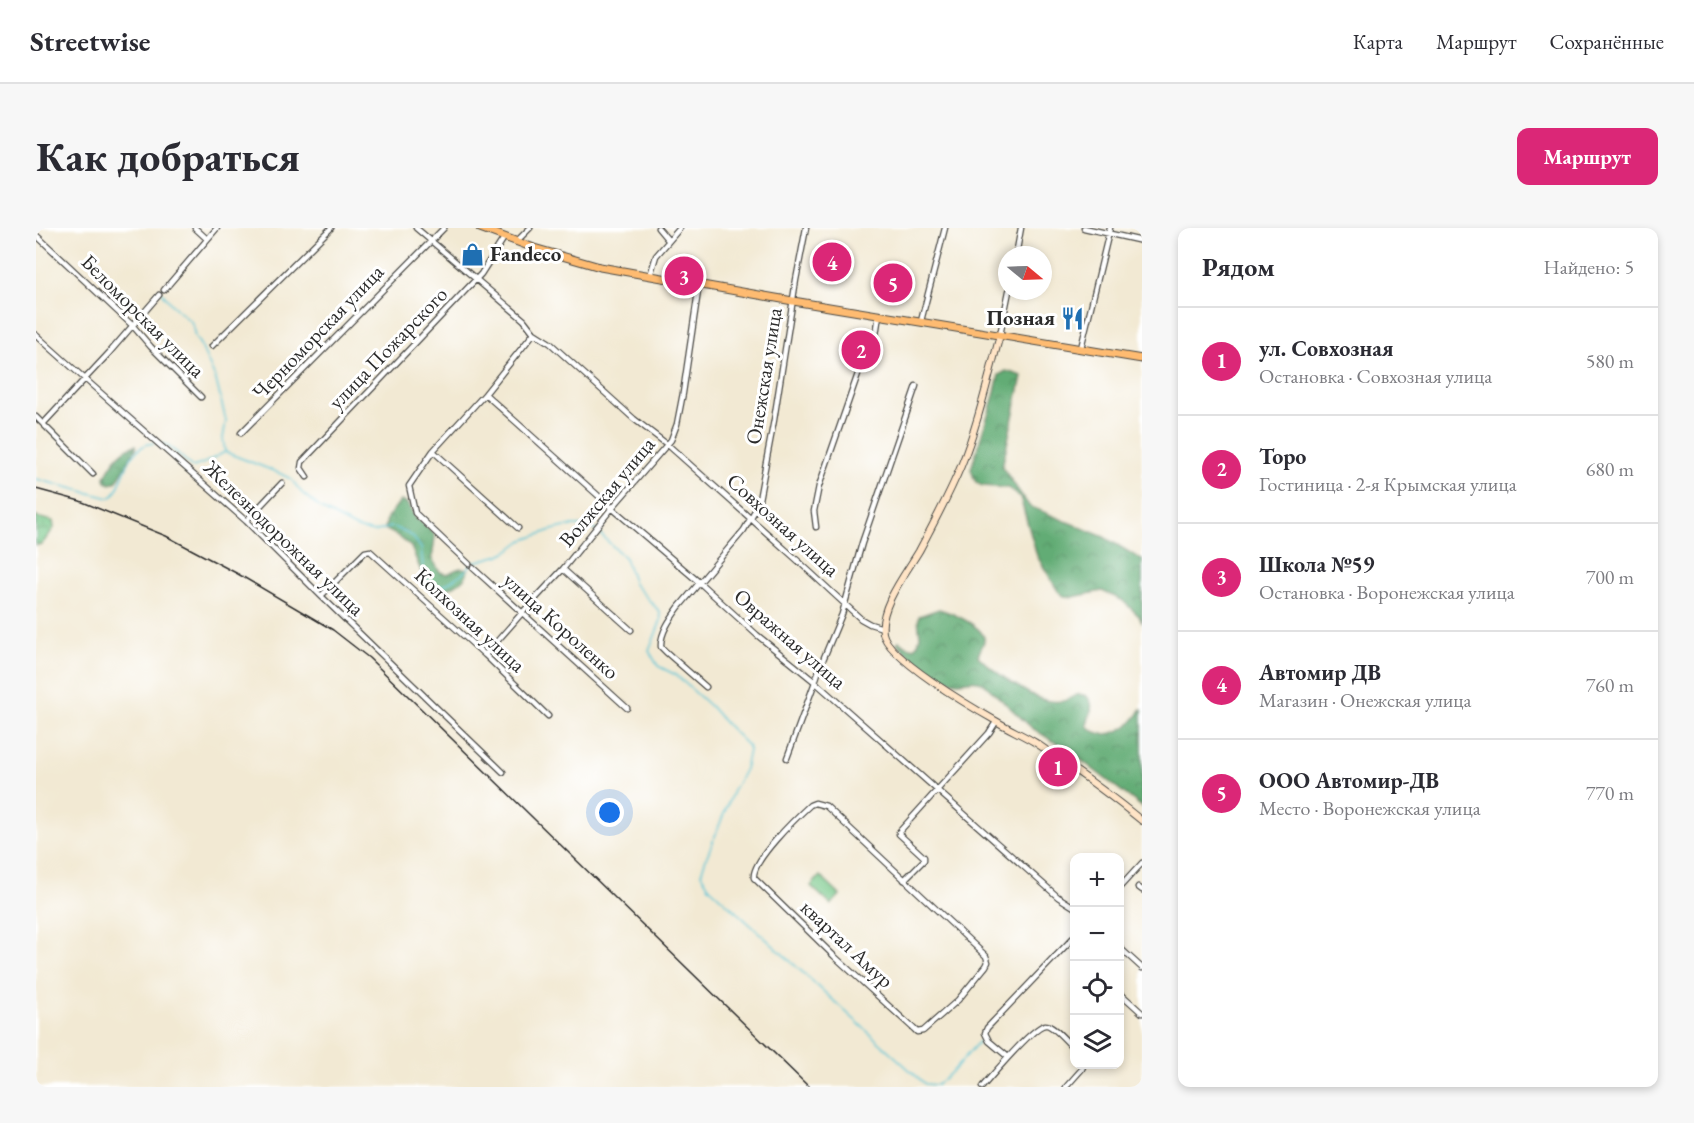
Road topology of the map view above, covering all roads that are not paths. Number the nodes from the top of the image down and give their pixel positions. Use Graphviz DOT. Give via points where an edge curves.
graph roads {
  1 [pos="195,228"];
  2 [pos="217,228"];
  3 [pos="332,228"];
  4 [pos="416,228"];
  5 [pos="444,228"];
  6 [pos="480,228"];
  7 [pos="530,228"];
  8 [pos="658,228"];
  9 [pos="680,228"];
  10 [pos="806,228"];
  11 [pos="945,228"];
  12 [pos="1022,228"];
  13 [pos="1084,228"];
  14 [pos="1110,231"];
  15 [pos="36,235"];
  16 [pos="504,238"];
  17 [pos="207,239"];
  18 [pos="431,240"];
  19 [pos="668,240"];
  20 [pos="1142,241"];
  21 [pos="516,242"];
  22 [pos="1018,246"];
  23 [pos="650,276"];
  24 [pos="476,279"];
  25 [pos="699,285"];
  26 [pos="164,290"];
  27 [pos="159,296"];
  28 [pos="1007,300"];
  29 [pos="793,301"];
  30 [pos="879,315"];
  31 [pos="921,321"];
  32 [pos="133,326"];
  33 [pos="534,333"];
  34 [pos="36,334"];
  35 [pos="1000,335"];
  36 [pos="212,346"];
  37 [pos="1081,348"];
  38 [pos="1142,359"];
  39 [pos="85,379"];
  40 [pos="916,386"];
  41 [pos="485,394"];
  42 [pos="201,397"];
  43 [pos="36,417"];
  44 [pos="43,424"];
  45 [pos="241,433"];
  46 [pos="668,445"];
  47 [pos="433,452"];
  48 [pos="93,474"];
  49 [pos="307,477"];
  50 [pos="282,483"];
  51 [pos="612,508"];
  52 [pos="751,519"];
  53 [pos="246,521"];
  54 [pos="816,527"];
  55 [pos="518,528"];
  56 [pos="563,569"];
  57 [pos="700,583"];
  58 [pos="321,596"];
  59 [pos="845,603"];
  60 [pos="522,613"];
  61 [pos="883,628"];
  62 [pos="631,630"];
  63 [pos="485,655"];
  64 [pos="815,682"];
  65 [pos="706,687"];
  66 [pos="627,708"];
  67 [pos="548,716"];
  68 [pos="996,722"];
  69 [pos="787,758"];
  70 [pos="503,772"];
  71 [pos="936,790"];
  72 [pos="1142,821"];
  73 [pos="1142,863"];
  74 [pos="904,880"];
  75 [pos="1124,882"];
  76 [pos="1070,904"];
  77 [pos="1070,940"];
  78 [pos="1124,952"];
  79 [pos="1142,968"];
  80 [pos="1124,997"];
  81 [pos="1142,1013"];
  82 [pos="1070,1045"];
  83 [pos="1008,1058"];
  84 [pos="1082,1069"];
  85 [pos="982,1087"];
  86 [pos="1066,1087"];
  1 -- 17 [label="street"];
  2 -- 17 [label="street"];
  3 -- 36 [label="street"];
  4 -- 18 [label="street, Совхозная улица"];
  5 -- 18 [label="street, Черноморская улица"];
  6 -- 16 [label="highway"];
  7 -- 21 [label="street"];
  8 -- 19 [label="street"];
  9 -- 19 [label="street"];
  10 -- 29 [label="street, Онежская улица"];
  11 -- 31 [label="street"];
  12 -- 22 [label="street"];
  13 -- 14 [label="street"];
  14 -- 20 [label="street"];
  14 -- 37 [label="street"];
  15 -- 32 [label="street, Беломорская улица"];
  16 -- 21 [label="highway"];
  16 -- 24 [label="street, улица Пожарского"];
  17 -- 26 [label="street"];
  18 -- 24 [label="street, Совхозная улица"];
  18 -- 45 [label="street, Черноморская улица"];
  19 -- 23 [label="street" via="654,259"];
  21 -- 23 [label="highway" via="583,263"];
  23 -- 25 [label="highway"];
  24 -- 33 [label="street, Совхозная улица"];
  24 -- 49 [label="street, улица Пожарского" via="302,462"];
  25 -- 29 [label="highway"];
  25 -- 46 [label="street, Волжская улица" via="683,393"];
  27 -- 32 [label="street"];
  28 -- 35 [label="street"];
  29 -- 30 [label="highway"];
  29 -- 52 [label="street, Онежская улица" via="763,483"];
  30 -- 31 [label="highway"];
  30 -- 54 [label="street" via="873,355 859,371 819,486 814,511"];
  31 -- 35 [label="highway"];
  32 -- 39 [label="street"];
  32 -- 42 [label="street, Беломорская улица"];
  33 -- 41 [label="street"];
  33 -- 46 [label="street, Совхозная улица"];
  34 -- 39 [label="street, Железнодорожная улица"];
  35 -- 37 [label="highway"];
  35 -- 61 [label="main road" via="961,465 888,606"];
  37 -- 38 [label="highway"];
  39 -- 44 [label="street"];
  39 -- 53 [label="street, Железнодорожная улица"];
  40 -- 59 [label="street"];
  41 -- 47 [label="street"];
  41 -- 51 [label="street, Овражная улица"];
  43 -- 44 [label="street"];
  44 -- 48 [label="street"];
  46 -- 51 [label="street, Волжская улица"];
  46 -- 52 [label="street, Совхозная улица"];
  47 -- 55 [label="street"];
  47 -- 60 [label="street, улица Короленко" via="409,486 415,513"];
  50 -- 53 [label="street"];
  51 -- 56 [label="street, Волжская улица"];
  51 -- 57 [label="street, Овражная улица"];
  52 -- 57 [label="street, Онежская улица"];
  52 -- 59 [label="street, Совхозная улица"];
  53 -- 58 [label="street, Железнодорожная улица"];
  56 -- 60 [label="street, Волжская улица"];
  56 -- 62 [label="street"];
  57 -- 64 [label="street, Овражная улица"];
  57 -- 65 [label="street, Онежская улица" via="672,617 660,643"];
  58 -- 63 [label="street, Колхозная улица" via="367,551 374,553"];
  58 -- 70 [label="street, Железнодорожная улица"];
  59 -- 61 [label="street, Совхозная улица" via="861,619"];
  59 -- 64 [label="street"];
  60 -- 63 [label="street, Волжская улица"];
  60 -- 66 [label="street, улица Короленко"];
  61 -- 68 [label="main road" via="888,646 915,670"];
  63 -- 67 [label="street, Колхозная улица"];
  64 -- 69 [label="street"];
  64 -- 71 [label="street, Овражная улица"];
  68 -- 71 [label="street"];
  68 -- 72 [label="main road" via="1027,737 1095,783"];
  71 -- 74 [label="street" via="898,832 924,857"];
  71 -- 76 [label="street, Овражная улица"];
  73 -- 75 [label="street"];
  74 -- 74 [label="street, квартал Амур" via="826,806 815,803 780,834 753,874 834,956 920,1032 958,1000 988,962"];
  77 -- 83 [label="street" via="987,1028 989,1041"];
  78 -- 79 [label="street"];
  80 -- 81 [label="street"];
  82 -- 83 [label="street" via="1051,1027 1042,1025"];
  83 -- 85 [label="street"];
  84 -- 86 [label="street"];
}
